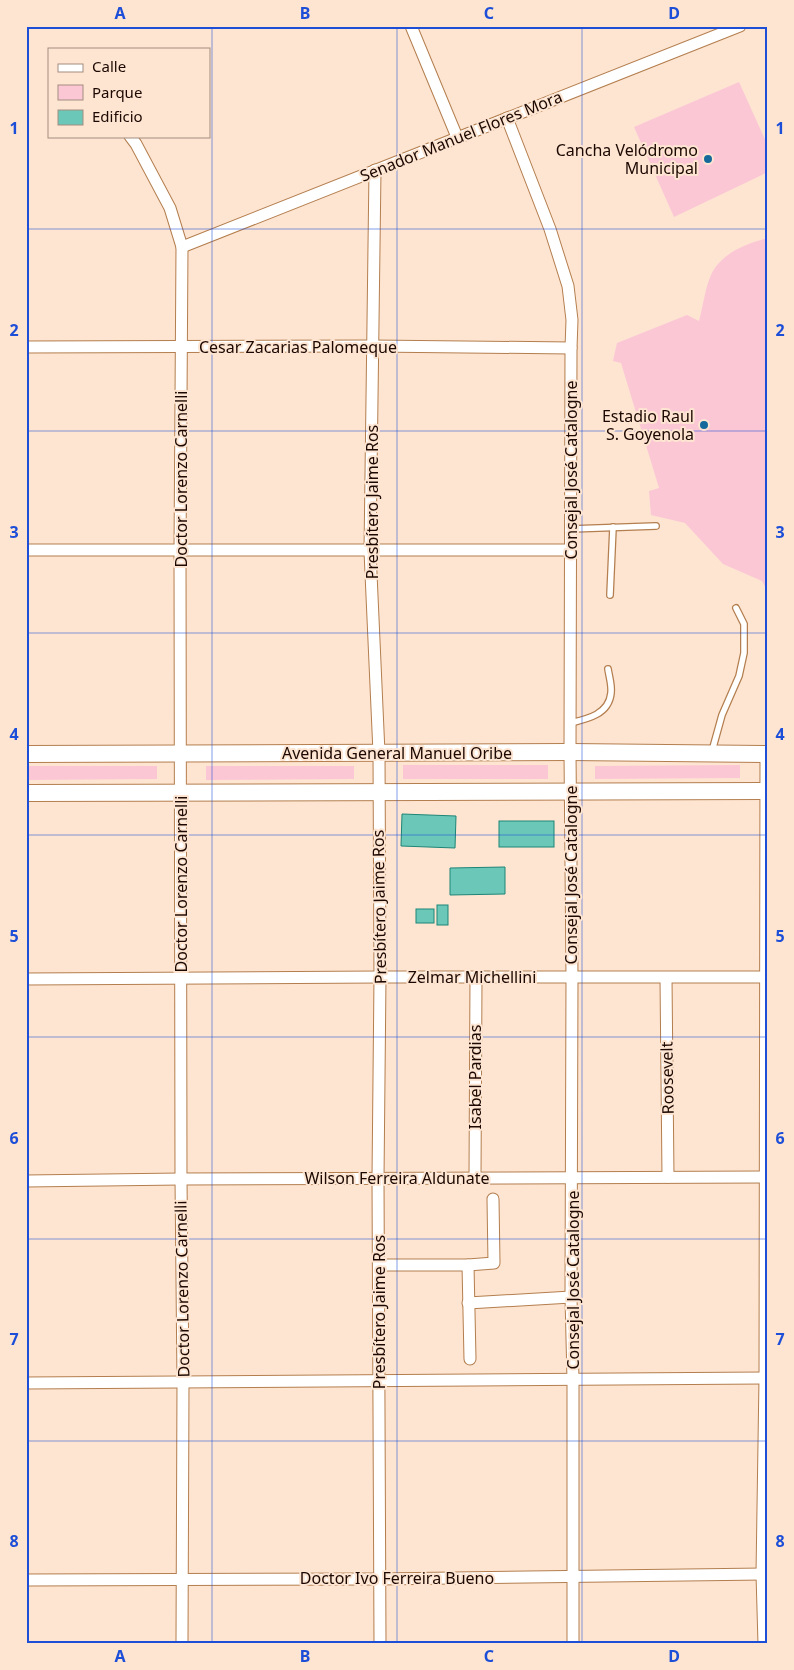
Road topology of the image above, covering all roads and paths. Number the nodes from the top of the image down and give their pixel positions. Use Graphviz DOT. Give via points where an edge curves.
graph roads {
  1 [pos="411,26"];
  2 [pos="740,26"];
  3 [pos="507,118"];
  4 [pos="458,137"];
  5 [pos="132,138"];
  6 [pos="375,170"];
  7 [pos="182,247"];
  8 [pos="373,346"];
  9 [pos="26,347"];
  10 [pos="182,347"];
  11 [pos="571,348"];
  12 [pos="656,526"];
  13 [pos="613,527"];
  14 [pos="570,529"];
  15 [pos="26,550"];
  16 [pos="180,550"];
  17 [pos="570,550"];
  18 [pos="370,551"];
  19 [pos="610,595"];
  20 [pos="736,608"];
  21 [pos="608,669"];
  22 [pos="570,723"];
  23 [pos="570,752"];
  24 [pos="180,753"];
  25 [pos="379,753"];
  26 [pos="26,754"];
  27 [pos="712,754"];
  28 [pos="767,754"];
  29 [pos="571,792"];
  30 [pos="767,792"];
  31 [pos="26,793"];
  32 [pos="182,793"];
  33 [pos="378,793"];
  34 [pos="380,977"];
  35 [pos="572,977"];
  36 [pos="767,977"];
  37 [pos="181,978"];
  38 [pos="476,978"];
  39 [pos="666,978"];
  40 [pos="26,979"];
  41 [pos="475,1177"];
  42 [pos="668,1177"];
  43 [pos="767,1177"];
  44 [pos="181,1178"];
  45 [pos="572,1178"];
  46 [pos="378,1179"];
  47 [pos="26,1180"];
  48 [pos="493,1199"];
  49 [pos="379,1265"];
  50 [pos="468,1265"];
  51 [pos="571,1297"];
  52 [pos="468,1303"];
  53 [pos="470,1359"];
  54 [pos="766,1378"];
  55 [pos="573,1380"];
  56 [pos="379,1381"];
  57 [pos="183,1382"];
  58 [pos="26,1383"];
  59 [pos="765,1574"];
  60 [pos="573,1577"];
  61 [pos="182,1579"];
  62 [pos="379,1579"];
  63 [pos="26,1580"];
  64 [pos="182,1644"];
  65 [pos="380,1644"];
  66 [pos="573,1644"];
  67 [pos="764,1644"];
  1 -- 4 [label="street"];
  2 -- 3 [label="street, Senador Manuel Flores Mora"];
  3 -- 4 [label="street, Senador Manuel Flores Mora"];
  3 -- 11 [label="street, Consejal José Catalogne" via="550,229 568,286"];
  4 -- 6 [label="street, Senador Manuel Flores Mora"];
  5 -- 7 [label="street, Doctor Lorenzo Carnelli" via="170,208"];
  6 -- 7 [label="street, Senador Manuel Flores Mora"];
  6 -- 8 [label="street, Presbítero Jaime Ros"];
  7 -- 10 [label="street, Doctor Lorenzo Carnelli"];
  8 -- 10 [label="street, Cesar Zacarias Palomeque"];
  8 -- 11 [label="street, Cesar Zacarias Palomeque"];
  8 -- 18 [label="street, Presbítero Jaime Ros"];
  9 -- 10 [label="street, Cesar Zacarias Palomeque"];
  10 -- 16 [label="street, Doctor Lorenzo Carnelli"];
  11 -- 14 [label="street, Consejal José Catalogne"];
  12 -- 13 [label="lane"];
  13 -- 14 [label="lane"];
  13 -- 19 [label="lane"];
  14 -- 17 [label="street, Consejal José Catalogne"];
  15 -- 16 [label="street"];
  16 -- 18 [label="street"];
  16 -- 24 [label="street, Doctor Lorenzo Carnelli"];
  17 -- 18 [label="street"];
  17 -- 22 [label="street, Consejal José Catalogne"];
  18 -- 25 [label="street, Presbítero Jaime Ros"];
  20 -- 27 [label="lane" via="744,624 744,653"];
  21 -- 22 [label="lane" via="611,693 606,707 593,718"];
  22 -- 23 [label="street, Consejal José Catalogne"];
  23 -- 25 [label="main road, Avenida General Manuel Oribe"];
  23 -- 27 [label="main road, Avenida General Manuel Oribe"];
  23 -- 29 [label="street, Consejal José Catalogne"];
  24 -- 25 [label="main road, Avenida General Manuel Oribe"];
  24 -- 26 [label="main road, Avenida General Manuel Oribe"];
  24 -- 32 [label="street, Doctor Lorenzo Carnelli"];
  25 -- 33 [label="street, Presbítero Jaime Ros"];
  27 -- 28 [label="main road, Avenida General Manuel Oribe"];
  28 -- 30 [label="street"];
  29 -- 30 [label="main road"];
  29 -- 33 [label="main road"];
  29 -- 35 [label="street, Consejal José Catalogne"];
  30 -- 36 [label="street"];
  31 -- 32 [label="main road"];
  32 -- 33 [label="main road"];
  32 -- 37 [label="street, Doctor Lorenzo Carnelli"];
  33 -- 34 [label="street, Presbítero Jaime Ros"];
  34 -- 37 [label="street, Zelmar Michellini"];
  34 -- 38 [label="street, Zelmar Michellini"];
  34 -- 46 [label="street, Presbítero Jaime Ros"];
  35 -- 38 [label="street, Zelmar Michellini"];
  35 -- 39 [label="street, Zelmar Michellini"];
  35 -- 45 [label="street, Consejal José Catalogne"];
  36 -- 39 [label="street, Zelmar Michellini"];
  36 -- 43 [label="street"];
  37 -- 40 [label="street, Zelmar Michellini"];
  37 -- 44 [label="street, Doctor Lorenzo Carnelli"];
  38 -- 41 [label="street, Isabel Pardias"];
  39 -- 42 [label="street, Roosevelt"];
  41 -- 45 [label="street, Wilson Ferreira Aldunate"];
  41 -- 46 [label="street, Wilson Ferreira Aldunate"];
  42 -- 43 [label="street, Wilson Ferreira Aldunate"];
  42 -- 45 [label="street, Wilson Ferreira Aldunate"];
  43 -- 54 [label="street"];
  44 -- 46 [label="street, Wilson Ferreira Aldunate"];
  44 -- 47 [label="street, Wilson Ferreira Aldunate"];
  44 -- 57 [label="street, Doctor Lorenzo Carnelli"];
  45 -- 51 [label="street, Consejal José Catalogne"];
  46 -- 49 [label="street, Presbítero Jaime Ros"];
  48 -- 50 [label="street" via="494,1263"];
  49 -- 50 [label="street"];
  49 -- 56 [label="street, Presbítero Jaime Ros"];
  50 -- 52 [label="street"];
  51 -- 52 [label="street"];
  51 -- 55 [label="street, Consejal José Catalogne"];
  52 -- 53 [label="street"];
  54 -- 55 [label="street"];
  54 -- 59 [label="street"];
  55 -- 56 [label="street"];
  55 -- 60 [label="street, Consejal José Catalogne"];
  56 -- 57 [label="street"];
  56 -- 62 [label="street, Presbítero Jaime Ros"];
  57 -- 58 [label="street"];
  57 -- 61 [label="street, Doctor Lorenzo Carnelli"];
  59 -- 60 [label="street, Doctor Ivo Ferreira Bueno"];
  59 -- 67 [label="street"];
  60 -- 62 [label="street, Doctor Ivo Ferreira Bueno"];
  60 -- 66 [label="street, Consejal José Catalogne"];
  61 -- 62 [label="street, Doctor Ivo Ferreira Bueno"];
  61 -- 63 [label="street, Doctor Ivo Ferreira Bueno"];
  61 -- 64 [label="street, Doctor Lorenzo Carnelli"];
  62 -- 65 [label="street, Presbítero Jaime Ros"];
}
